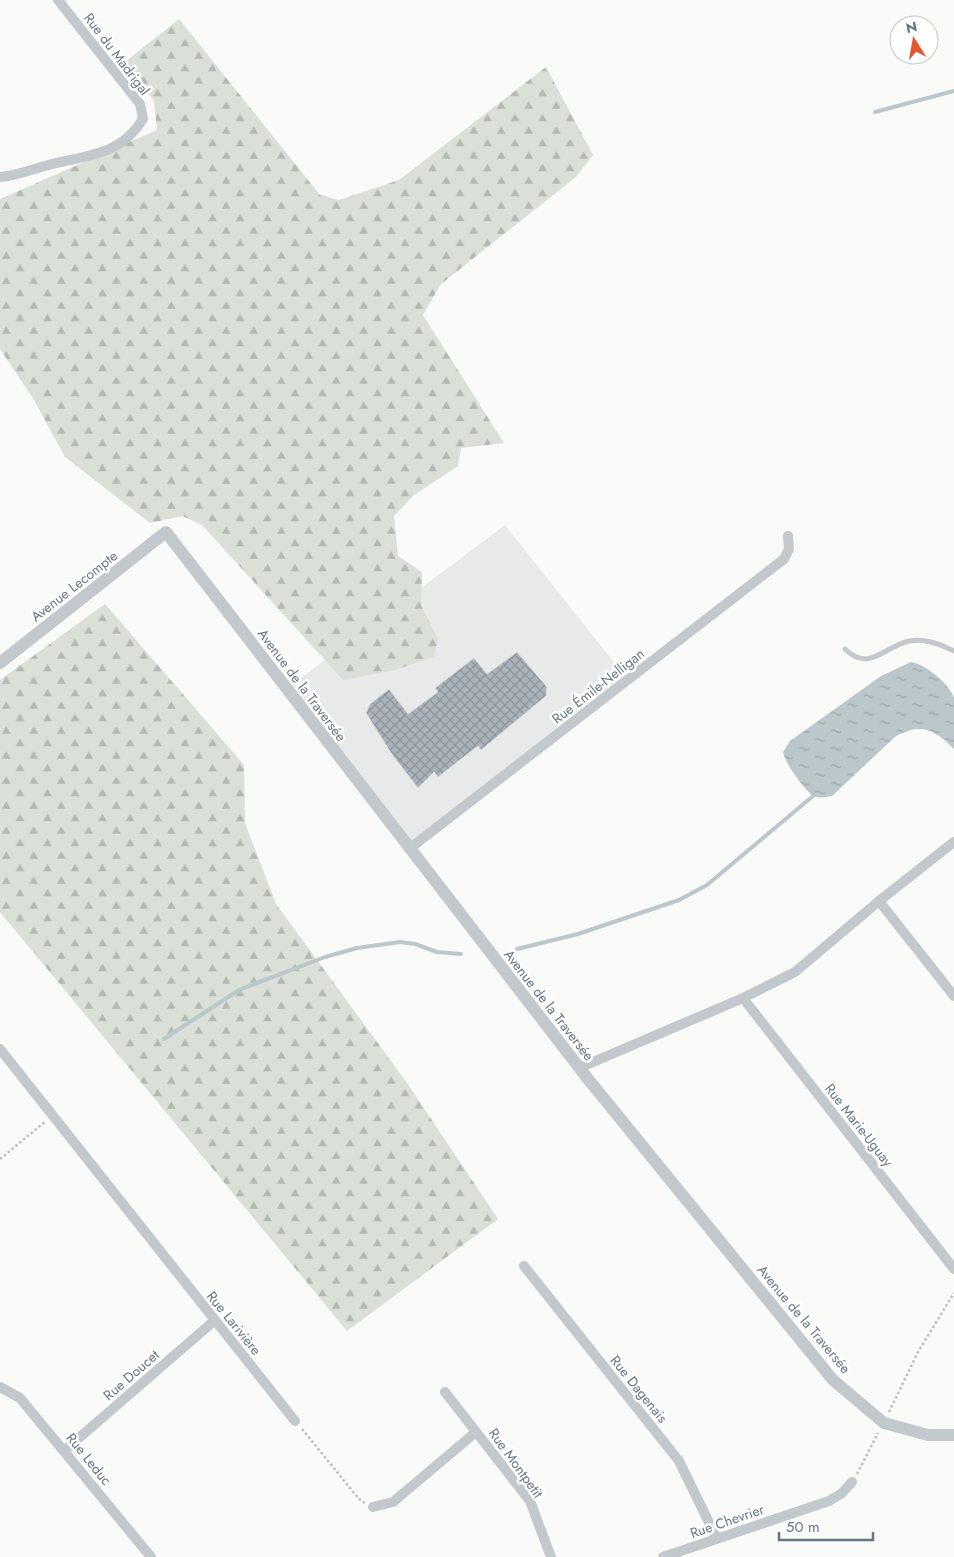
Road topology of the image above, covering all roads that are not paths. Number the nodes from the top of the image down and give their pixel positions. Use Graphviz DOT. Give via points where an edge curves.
graph roads {
  1 [pos="58,0"];
  2 [pos="0,178"];
  3 [pos="166,532"];
  4 [pos="788,536"];
  5 [pos="845,649"];
  6 [pos="954,651"];
  7 [pos="0,663"];
  8 [pos="954,842"];
  9 [pos="409,849"];
  10 [pos="878,901"];
  11 [pos="954,996"];
  12 [pos="743,998"];
  13 [pos="0,1049"];
  14 [pos="579,1068"];
  15 [pos="524,1266"];
  16 [pos="954,1268"];
  17 [pos="214,1321"];
  18 [pos="0,1386"];
  19 [pos="445,1392"];
  20 [pos="295,1421"];
  21 [pos="476,1432"];
  22 [pos="954,1435"];
  23 [pos="65,1450"];
  24 [pos="852,1482"];
  25 [pos="373,1507"];
  26 [pos="716,1539"];
  27 [pos="151,1557"];
  28 [pos="551,1557"];
  29 [pos="663,1557"];
  1 -- 2 [label="street, Rue du Madrigal" via="140,104 143,119 125,141 102,153"];
  3 -- 7 [label="street, Avenue Lecompte"];
  3 -- 9 [label="street, Avenue de la Traversée"];
  4 -- 9 [label="street, Rue Émile-Nelligan" via="789,550 784,559"];
  5 -- 6 [label="lane" via="857,658 866,659 902,643 921,640"];
  8 -- 10 [label="street"];
  9 -- 14 [label="street, Avenue de la Traversée"];
  10 -- 11 [label="street"];
  10 -- 12 [label="street" via="795,972"];
  12 -- 14 [label="street"];
  12 -- 16 [label="street, Rue Marie-Uguay"];
  13 -- 17 [label="street, Rue Larivière"];
  14 -- 22 [label="street, Avenue de la Traversée" via="834,1380 884,1423 928,1435"];
  15 -- 26 [label="street, Rue Dagenais" via="679,1462"];
  17 -- 20 [label="street, Rue Larivière"];
  17 -- 23 [label="street, Rue Doucet"];
  18 -- 23 [label="street, Rue Leduc" via="20,1398"];
  19 -- 21 [label="street, Rue Montpetit"];
  21 -- 25 [label="street" via="393,1502"];
  21 -- 28 [label="street, Rue Montpetit" via="530,1501"];
  23 -- 27 [label="street, Rue Leduc"];
  24 -- 26 [label="street, Rue Chevrier" via="829,1501"];
  26 -- 29 [label="street, Rue Chevrier"];
}
